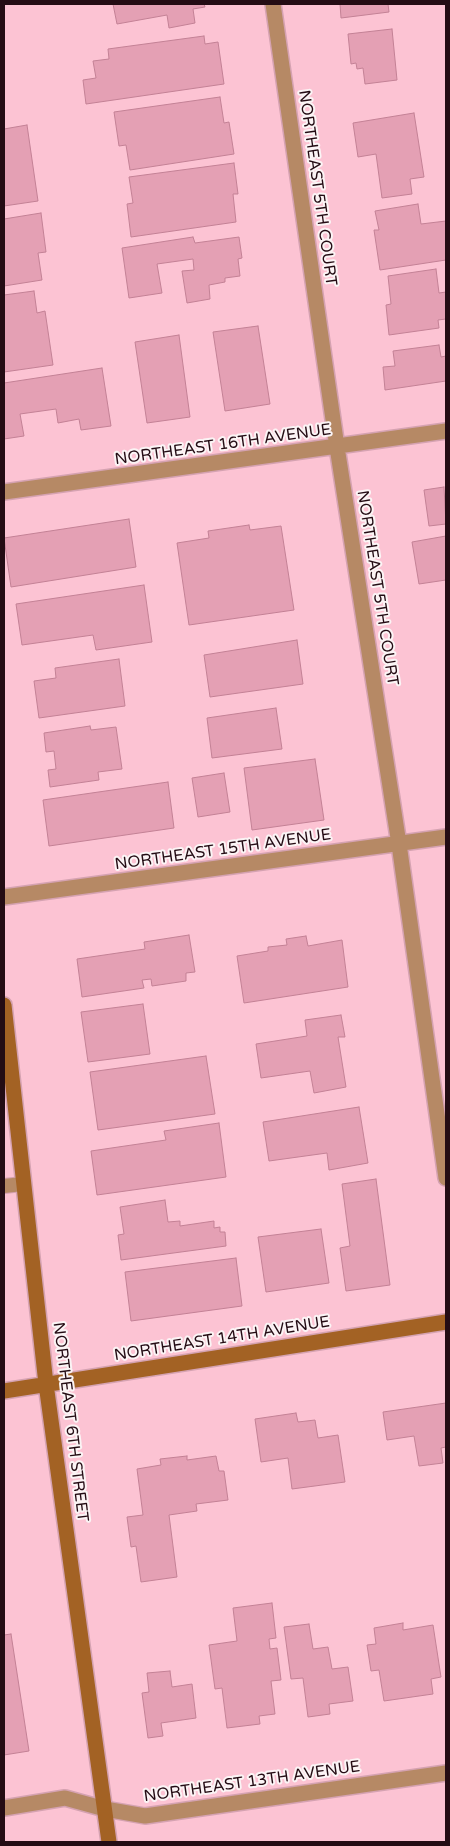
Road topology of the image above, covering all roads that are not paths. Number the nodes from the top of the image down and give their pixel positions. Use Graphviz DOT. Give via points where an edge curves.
graph roads {
  1 [pos="274,4"];
  2 [pos="446,432"];
  3 [pos="337,447"];
  4 [pos="4,492"];
  5 [pos="446,837"];
  6 [pos="399,844"];
  7 [pos="4,897"];
  8 [pos="4,1005"];
  9 [pos="446,1178"];
  10 [pos="23,1184"];
  11 [pos="4,1186"];
  12 [pos="446,1322"];
  13 [pos="46,1384"];
  14 [pos="4,1391"];
  15 [pos="446,1773"];
  16 [pos="4,1808"];
  17 [pos="104,1809"];
  18 [pos="109,1842"];
  1 -- 3 [label="street, NORTHEAST 5TH COURT"];
  2 -- 3 [label="street, NORTHEAST 16TH AVENUE"];
  3 -- 4 [label="street, NORTHEAST 16TH AVENUE"];
  3 -- 6 [label="street, NORTHEAST 5TH COURT"];
  5 -- 6 [label="street, NORTHEAST 15TH AVENUE"];
  6 -- 7 [label="street, NORTHEAST 15TH AVENUE"];
  6 -- 9 [label="street, NORTHEAST 5TH COURT"];
  8 -- 10 [label="street, NORTHEAST 6TH STREET"];
  10 -- 11 [label="lane"];
  10 -- 13 [label="street, NORTHEAST 6TH STREET"];
  12 -- 13 [label="street, NORTHEAST 14TH AVENUE"];
  13 -- 14 [label="street, NORTHEAST 14TH AVENUE"];
  13 -- 17 [label="street, NORTHEAST 6TH STREET"];
  15 -- 17 [label="street, NORTHEAST 13TH AVENUE" via="146,1816"];
  16 -- 17 [label="street, NORTHEAST 13TH AVENUE" via="65,1798"];
  17 -- 18 [label="street, NORTHEAST 6TH STREET"];
}
